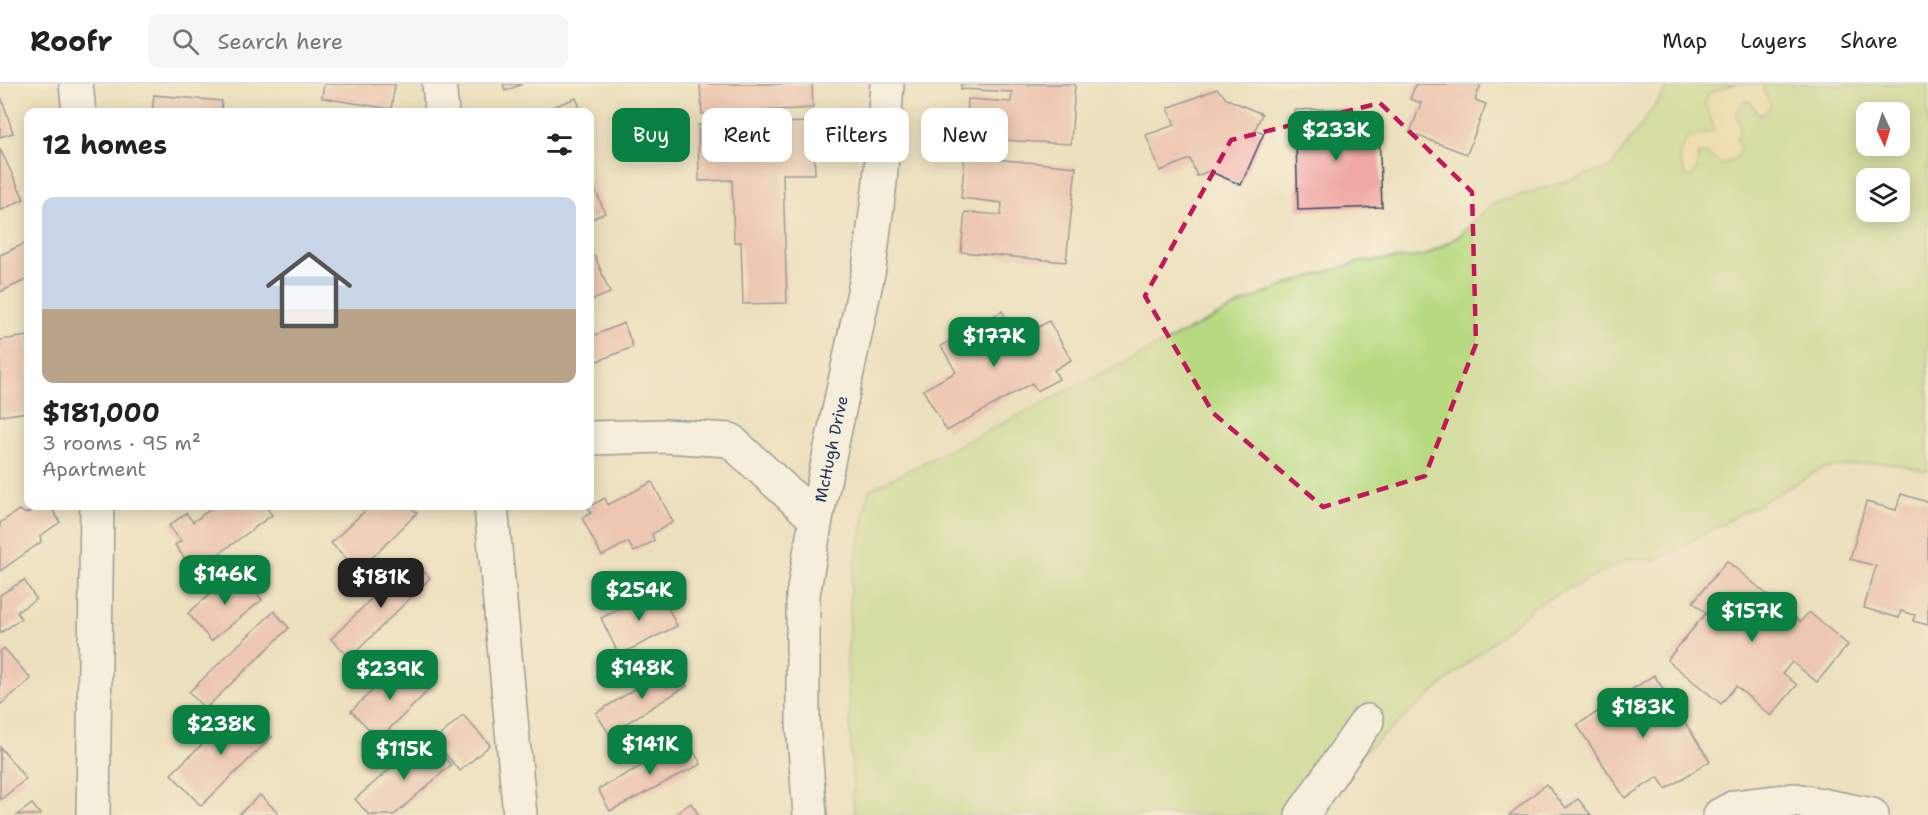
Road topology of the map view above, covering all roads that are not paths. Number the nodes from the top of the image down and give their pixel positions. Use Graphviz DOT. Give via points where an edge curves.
graph roads {
  1 [pos="75,84"];
  2 [pos="439,84"];
  3 [pos="887,84"];
  4 [pos="78,108"];
  5 [pos="442,108"];
  6 [pos="594,438"];
  7 [pos="97,510"];
  8 [pos="491,510"];
  9 [pos="816,519"];
  10 [pos="1367,721"];
  11 [pos="93,815"];
  12 [pos="520,815"];
  13 [pos="810,815"];
  14 [pos="1302,815"];
  15 [pos="1720,815"];
  16 [pos="1872,815"];
  1 -- 4 [label="street"];
  2 -- 5 [label="street"];
  3 -- 9 [label="street, McHugh Drive" via="869,268"];
  6 -- 9 [label="street" via="730,440"];
  7 -- 11 [label="street"];
  8 -- 12 [label="street"];
  9 -- 13 [label="street, McHugh Drive" via="803,595 803,723"];
  10 -- 14 [label="street"];
  15 -- 16 [label="street" via="1735,807 1795,800"];
}
